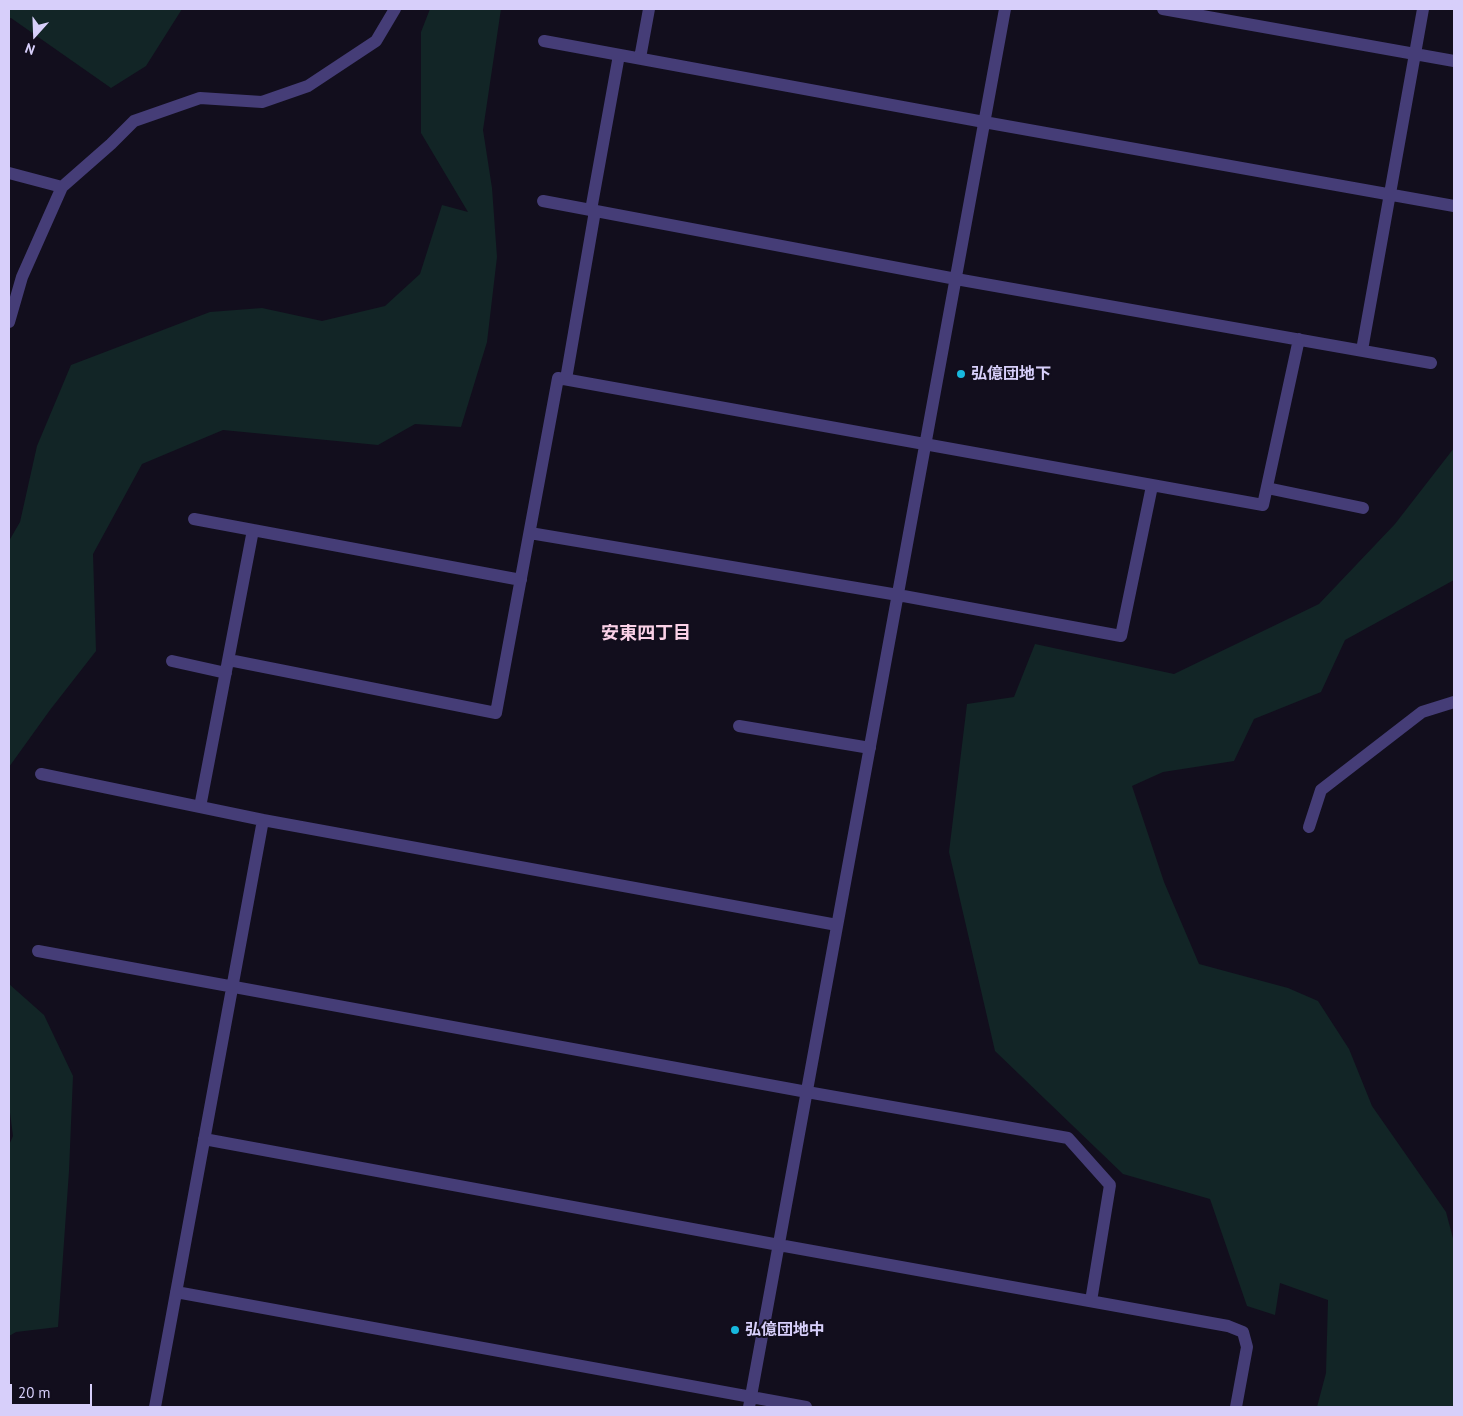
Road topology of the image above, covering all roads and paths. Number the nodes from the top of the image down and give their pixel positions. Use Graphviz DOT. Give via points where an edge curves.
graph roads {
  1 [pos="395,9"];
  2 [pos="649,9"];
  3 [pos="1004,9"];
  4 [pos="1163,9"];
  5 [pos="1423,9"];
  6 [pos="544,41"];
  7 [pos="1414,54"];
  8 [pos="619,55"];
  9 [pos="640,58"];
  10 [pos="1454,61"];
  11 [pos="984,122"];
  12 [pos="9,173"];
  13 [pos="62,187"];
  14 [pos="1390,194"];
  15 [pos="543,201"];
  16 [pos="1454,206"];
  17 [pos="593,210"];
  18 [pos="956,279"];
  19 [pos="9,322"];
  20 [pos="1299,339"];
  21 [pos="1362,350"];
  22 [pos="1431,363"];
  23 [pos="566,380"];
  24 [pos="925,445"];
  25 [pos="1152,486"];
  26 [pos="1267,488"];
  27 [pos="1363,508"];
  28 [pos="194,519"];
  29 [pos="253,530"];
  30 [pos="530,533"];
  31 [pos="521,580"];
  32 [pos="898,595"];
  33 [pos="172,661"];
  34 [pos="227,667"];
  35 [pos="1454,702"];
  36 [pos="739,726"];
  37 [pos="870,748"];
  38 [pos="41,774"];
  39 [pos="200,807"];
  40 [pos="263,820"];
  41 [pos="1309,827"];
  42 [pos="838,925"];
  43 [pos="38,951"];
  44 [pos="232,987"];
  45 [pos="807,1092"];
  46 [pos="204,1139"];
  47 [pos="779,1245"];
  48 [pos="176,1292"];
  49 [pos="1091,1301"];
  50 [pos="750,1403"];
  51 [pos="155,1407"];
  52 [pos="806,1407"];
  53 [pos="1236,1407"];
  1 -- 13 [label="street" via="376,41 308,86 262,102 200,98 134,121"];
  2 -- 9 [label="street"];
  3 -- 11 [label="street"];
  4 -- 7 [label="street"];
  5 -- 7 [label="street"];
  6 -- 8 [label="street"];
  7 -- 10 [label="street"];
  7 -- 14 [label="street"];
  8 -- 9 [label="street"];
  8 -- 17 [label="street"];
  9 -- 11 [label="street"];
  11 -- 14 [label="street"];
  11 -- 18 [label="street"];
  12 -- 13 [label="street"];
  13 -- 19 [label="street" via="22,277"];
  14 -- 16 [label="street"];
  14 -- 21 [label="street"];
  15 -- 17 [label="street"];
  17 -- 18 [label="street"];
  17 -- 23 [label="street"];
  18 -- 20 [label="street"];
  18 -- 24 [label="street"];
  20 -- 21 [label="street"];
  20 -- 26 [label="street"];
  21 -- 22 [label="street"];
  23 -- 24 [label="street"];
  23 -- 30 [label="street" via="558,378"];
  24 -- 25 [label="street"];
  24 -- 32 [label="street"];
  25 -- 26 [label="street" via="1263,505"];
  25 -- 32 [label="street" via="1121,636"];
  26 -- 27 [label="street"];
  28 -- 29 [label="street"];
  29 -- 31 [label="street"];
  29 -- 34 [label="street"];
  30 -- 31 [label="street"];
  30 -- 32 [label="street"];
  31 -- 34 [label="street" via="496,713"];
  32 -- 37 [label="street"];
  33 -- 34 [label="street"];
  34 -- 39 [label="street"];
  35 -- 41 [label="street" via="1422,712 1321,790"];
  36 -- 37 [label="street"];
  37 -- 42 [label="street"];
  38 -- 39 [label="street"];
  39 -- 40 [label="street"];
  40 -- 42 [label="street"];
  40 -- 44 [label="street"];
  42 -- 45 [label="street"];
  43 -- 44 [label="street"];
  44 -- 45 [label="street"];
  44 -- 46 [label="street"];
  45 -- 47 [label="street"];
  45 -- 49 [label="street" via="1068,1138 1110,1185"];
  46 -- 47 [label="street"];
  46 -- 48 [label="street"];
  47 -- 49 [label="street"];
  47 -- 50 [label="street"];
  48 -- 50 [label="street"];
  48 -- 51 [label="street"];
  49 -- 53 [label="street" via="1228,1326 1243,1332 1247,1347"];
  50 -- 52 [label="street"];
}
